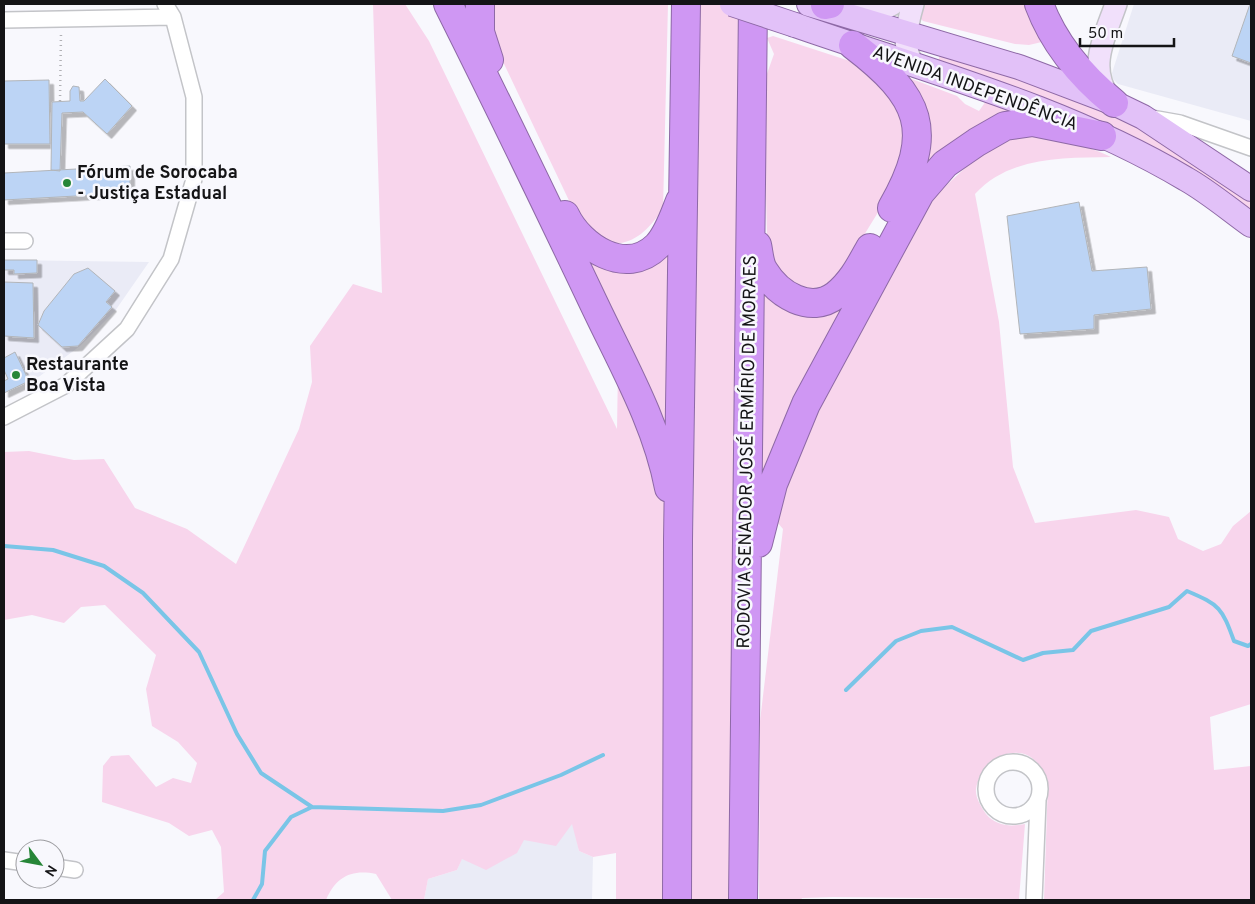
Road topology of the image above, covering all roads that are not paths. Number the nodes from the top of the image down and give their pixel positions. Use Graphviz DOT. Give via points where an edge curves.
graph roads {
  1 [pos="448,4"];
  2 [pos="480,4"];
  3 [pos="686,4"];
  4 [pos="732,4"];
  5 [pos="753,4"];
  6 [pos="821,4"];
  7 [pos="893,4"];
  8 [pos="913,4"];
  9 [pos="1039,4"];
  10 [pos="1116,4"];
  11 [pos="169,10"];
  12 [pos="4,20"];
  13 [pos="905,33"];
  14 [pos="853,45"];
  15 [pos="915,65"];
  16 [pos="1114,103"];
  17 [pos="1143,117"];
  18 [pos="1102,136"];
  19 [pos="1251,148"];
  20 [pos="684,190"];
  21 [pos="1251,190"];
  22 [pos="751,216"];
  23 [pos="1251,225"];
  24 [pos="4,241"];
  25 [pos="26,241"];
  26 [pos="4,417"];
  27 [pos="678,540"];
  28 [pos="747,594"];
  29 [pos="1038,801"];
  30 [pos="65,868"];
  31 [pos="75,870"];
  32 [pos="677,900"];
  33 [pos="743,900"];
  34 [pos="1034,900"];
  1 -- 27 [label="highway" via="635,390 664,461"];
  2 -- 20 [label="highway" via="480,32 486,53 576,235 605,255 618,258 644,256 658,246"];
  3 -- 20 [label="highway"];
  4 -- 14 [label="main road, AVENIDA INDEPENDÊNCIA, bridge"];
  5 -- 22 [label="highway, RODOVIA SENADOR JOSÉ ERMÍRIO DE MORAES"];
  6 -- 7 [label="main road" via="873,13"];
  6 -- 13 [label="main road, AVENIDA INDEPENDÊNCIA"];
  8 -- 13 [label="main road"];
  9 -- 16 [label="highway" via="1076,67"];
  10 -- 16 [label="main road" via="1097,64 1100,81"];
  11 -- 12 [label="street"];
  11 -- 26 [label="street" via="194,97 194,179 171,258 127,329 66,385"];
  13 -- 15 [label="main road" via="911,61"];
  13 -- 16 [label="main road, AVENIDA INDEPENDÊNCIA" via="1019,67"];
  14 -- 15 [label="main road, AVENIDA INDEPENDÊNCIA"];
  14 -- 22 [label="highway" via="880,66 910,103 916,118 917,148 911,173 853,279 835,295 816,303 796,301 778,290 762,270"];
  15 -- 18 [label="main road, AVENIDA INDEPENDÊNCIA" via="1032,105"];
  16 -- 17 [label="main road, AVENIDA INDEPENDÊNCIA"];
  17 -- 19 [label="street" via="1180,123"];
  17 -- 21 [label="main road, AVENIDA INDEPENDÊNCIA"];
  18 -- 23 [label="main road, AVENIDA INDEPENDÊNCIA" via="1188,180"];
  18 -- 28 [label="highway" via="1033,122 1005,126 945,164 920,194 806,404 785,450 761,528"];
  20 -- 27 [label="highway"];
  22 -- 28 [label="highway, RODOVIA SENADOR JOSÉ ERMÍRIO DE MORAES"];
  24 -- 25 [label="street"];
  27 -- 32 [label="highway"];
  28 -- 33 [label="highway, RODOVIA SENADOR JOSÉ ERMÍRIO DE MORAES"];
  29 -- 34 [label="street"];
  30 -- 31 [label="street"];
}
